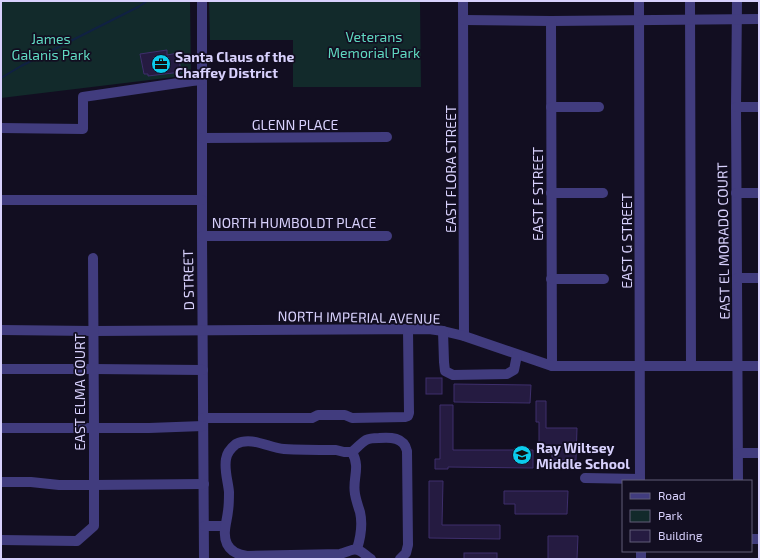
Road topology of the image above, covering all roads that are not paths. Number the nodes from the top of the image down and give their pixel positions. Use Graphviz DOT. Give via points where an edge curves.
graph roads {
  1 [pos="202,1"];
  2 [pos="464,1"];
  3 [pos="639,1"];
  4 [pos="690,1"];
  5 [pos="737,1"];
  6 [pos="759,19"];
  7 [pos="464,20"];
  8 [pos="639,20"];
  9 [pos="690,20"];
  10 [pos="737,20"];
  11 [pos="551,21"];
  12 [pos="202,80"];
  13 [pos="551,106"];
  14 [pos="599,106"];
  15 [pos="736,107"];
  16 [pos="759,107"];
  17 [pos="1,128"];
  18 [pos="202,138"];
  19 [pos="387,138"];
  20 [pos="602,192"];
  21 [pos="551,193"];
  22 [pos="736,193"];
  23 [pos="759,193"];
  24 [pos="1,200"];
  25 [pos="202,200"];
  26 [pos="202,236"];
  27 [pos="387,236"];
  28 [pos="93,258"];
  29 [pos="738,278"];
  30 [pos="759,278"];
  31 [pos="551,279"];
  32 [pos="604,279"];
  33 [pos="1,330"];
  34 [pos="203,330"];
  35 [pos="408,330"];
  36 [pos="93,331"];
  37 [pos="443,331"];
  38 [pos="464,336"];
  39 [pos="517,355"];
  40 [pos="552,366"];
  41 [pos="640,366"];
  42 [pos="691,366"];
  43 [pos="738,366"];
  44 [pos="759,366"];
  45 [pos="1,369"];
  46 [pos="93,369"];
  47 [pos="203,370"];
  48 [pos="204,422"];
  49 [pos="1,428"];
  50 [pos="94,428"];
  51 [pos="352,452"];
  52 [pos="738,453"];
  53 [pos="759,453"];
  54 [pos="585,478"];
  55 [pos="640,480"];
  56 [pos="738,480"];
  57 [pos="1,482"];
  58 [pos="204,484"];
  59 [pos="94,485"];
  60 [pos="204,526"];
  61 [pos="225,526"];
  62 [pos="1,540"];
  63 [pos="357,549"];
  64 [pos="204,559"];
  65 [pos="371,559"];
  66 [pos="400,559"];
  1 -- 12 [label="street, D STREET"];
  2 -- 7 [label="street, EAST FLORA STREET"];
  3 -- 8 [label="street, EAST G STREET"];
  4 -- 9 [label="street"];
  5 -- 10 [label="street, EAST EL MORADO COURT"];
  6 -- 10 [label="street"];
  7 -- 11 [label="street"];
  7 -- 38 [label="street, EAST FLORA STREET"];
  8 -- 9 [label="street"];
  8 -- 11 [label="street"];
  8 -- 41 [label="street, EAST G STREET"];
  9 -- 10 [label="street"];
  9 -- 42 [label="street"];
  10 -- 15 [label="street, EAST EL MORADO COURT"];
  11 -- 13 [label="street, EAST F STREET"];
  12 -- 17 [label="street" via="83,96 83,129"];
  12 -- 18 [label="street, D STREET"];
  13 -- 14 [label="street"];
  13 -- 21 [label="street, EAST F STREET"];
  15 -- 16 [label="street"];
  15 -- 22 [label="street, EAST EL MORADO COURT"];
  18 -- 19 [label="street, GLENN PLACE"];
  18 -- 25 [label="street, D STREET"];
  20 -- 21 [label="street"];
  21 -- 31 [label="street, EAST F STREET"];
  22 -- 23 [label="street"];
  22 -- 29 [label="street, EAST EL MORADO COURT"];
  24 -- 25 [label="street"];
  25 -- 26 [label="street, D STREET"];
  26 -- 27 [label="street, NORTH HUMBOLDT PLACE"];
  26 -- 34 [label="street, D STREET"];
  28 -- 36 [label="street, EAST ELMA COURT"];
  29 -- 30 [label="street"];
  29 -- 43 [label="street, EAST EL MORADO COURT"];
  31 -- 32 [label="street"];
  31 -- 40 [label="street, EAST F STREET"];
  33 -- 36 [label="street, NORTH IMPERIAL AVENUE"];
  34 -- 35 [label="street, NORTH IMPERIAL AVENUE"];
  34 -- 36 [label="street, NORTH IMPERIAL AVENUE"];
  34 -- 47 [label="street, D STREET"];
  35 -- 37 [label="street, NORTH IMPERIAL AVENUE"];
  35 -- 48 [label="street" via="408,416 352,418 345,415 318,415 312,418"];
  36 -- 46 [label="street, EAST ELMA COURT"];
  37 -- 38 [label="street, NORTH IMPERIAL AVENUE"];
  37 -- 39 [label="street" via="446,371 453,375 507,374 514,370"];
  38 -- 39 [label="street, NORTH IMPERIAL AVENUE"];
  39 -- 40 [label="street, NORTH IMPERIAL AVENUE"];
  40 -- 41 [label="street, NORTH IMPERIAL AVENUE"];
  41 -- 42 [label="street, NORTH IMPERIAL AVENUE"];
  41 -- 55 [label="street, EAST G STREET"];
  42 -- 43 [label="street, NORTH IMPERIAL AVENUE"];
  43 -- 44 [label="street, NORTH IMPERIAL AVENUE"];
  43 -- 52 [label="street, EAST EL MORADO COURT"];
  45 -- 46 [label="street"];
  46 -- 47 [label="street"];
  46 -- 50 [label="street, EAST ELMA COURT"];
  47 -- 48 [label="street, D STREET"];
  48 -- 50 [label="street"];
  48 -- 58 [label="street, D STREET"];
  49 -- 50 [label="street"];
  50 -- 59 [label="street, EAST ELMA COURT"];
  51 -- 61 [label="street" via="283,449 247,442 237,444 228,451 226,457 229,500"];
  51 -- 63 [label="street" via="357,471 355,495 362,522 362,534"];
  51 -- 66 [label="street" via="370,438 394,438 403,442 406,447 408,544 406,553"];
  52 -- 53 [label="street"];
  52 -- 56 [label="street, EAST EL MORADO COURT"];
  54 -- 55 [label="street"];
  57 -- 59 [label="street"];
  58 -- 59 [label="street"];
  58 -- 60 [label="street, D STREET"];
  59 -- 62 [label="street, EAST ELMA COURT" via="94,526 77,541"];
  60 -- 61 [label="street"];
  60 -- 64 [label="street, D STREET"];
  61 -- 63 [label="street" via="228,545 242,556 340,554"];
  63 -- 65 [label="street"];
}
